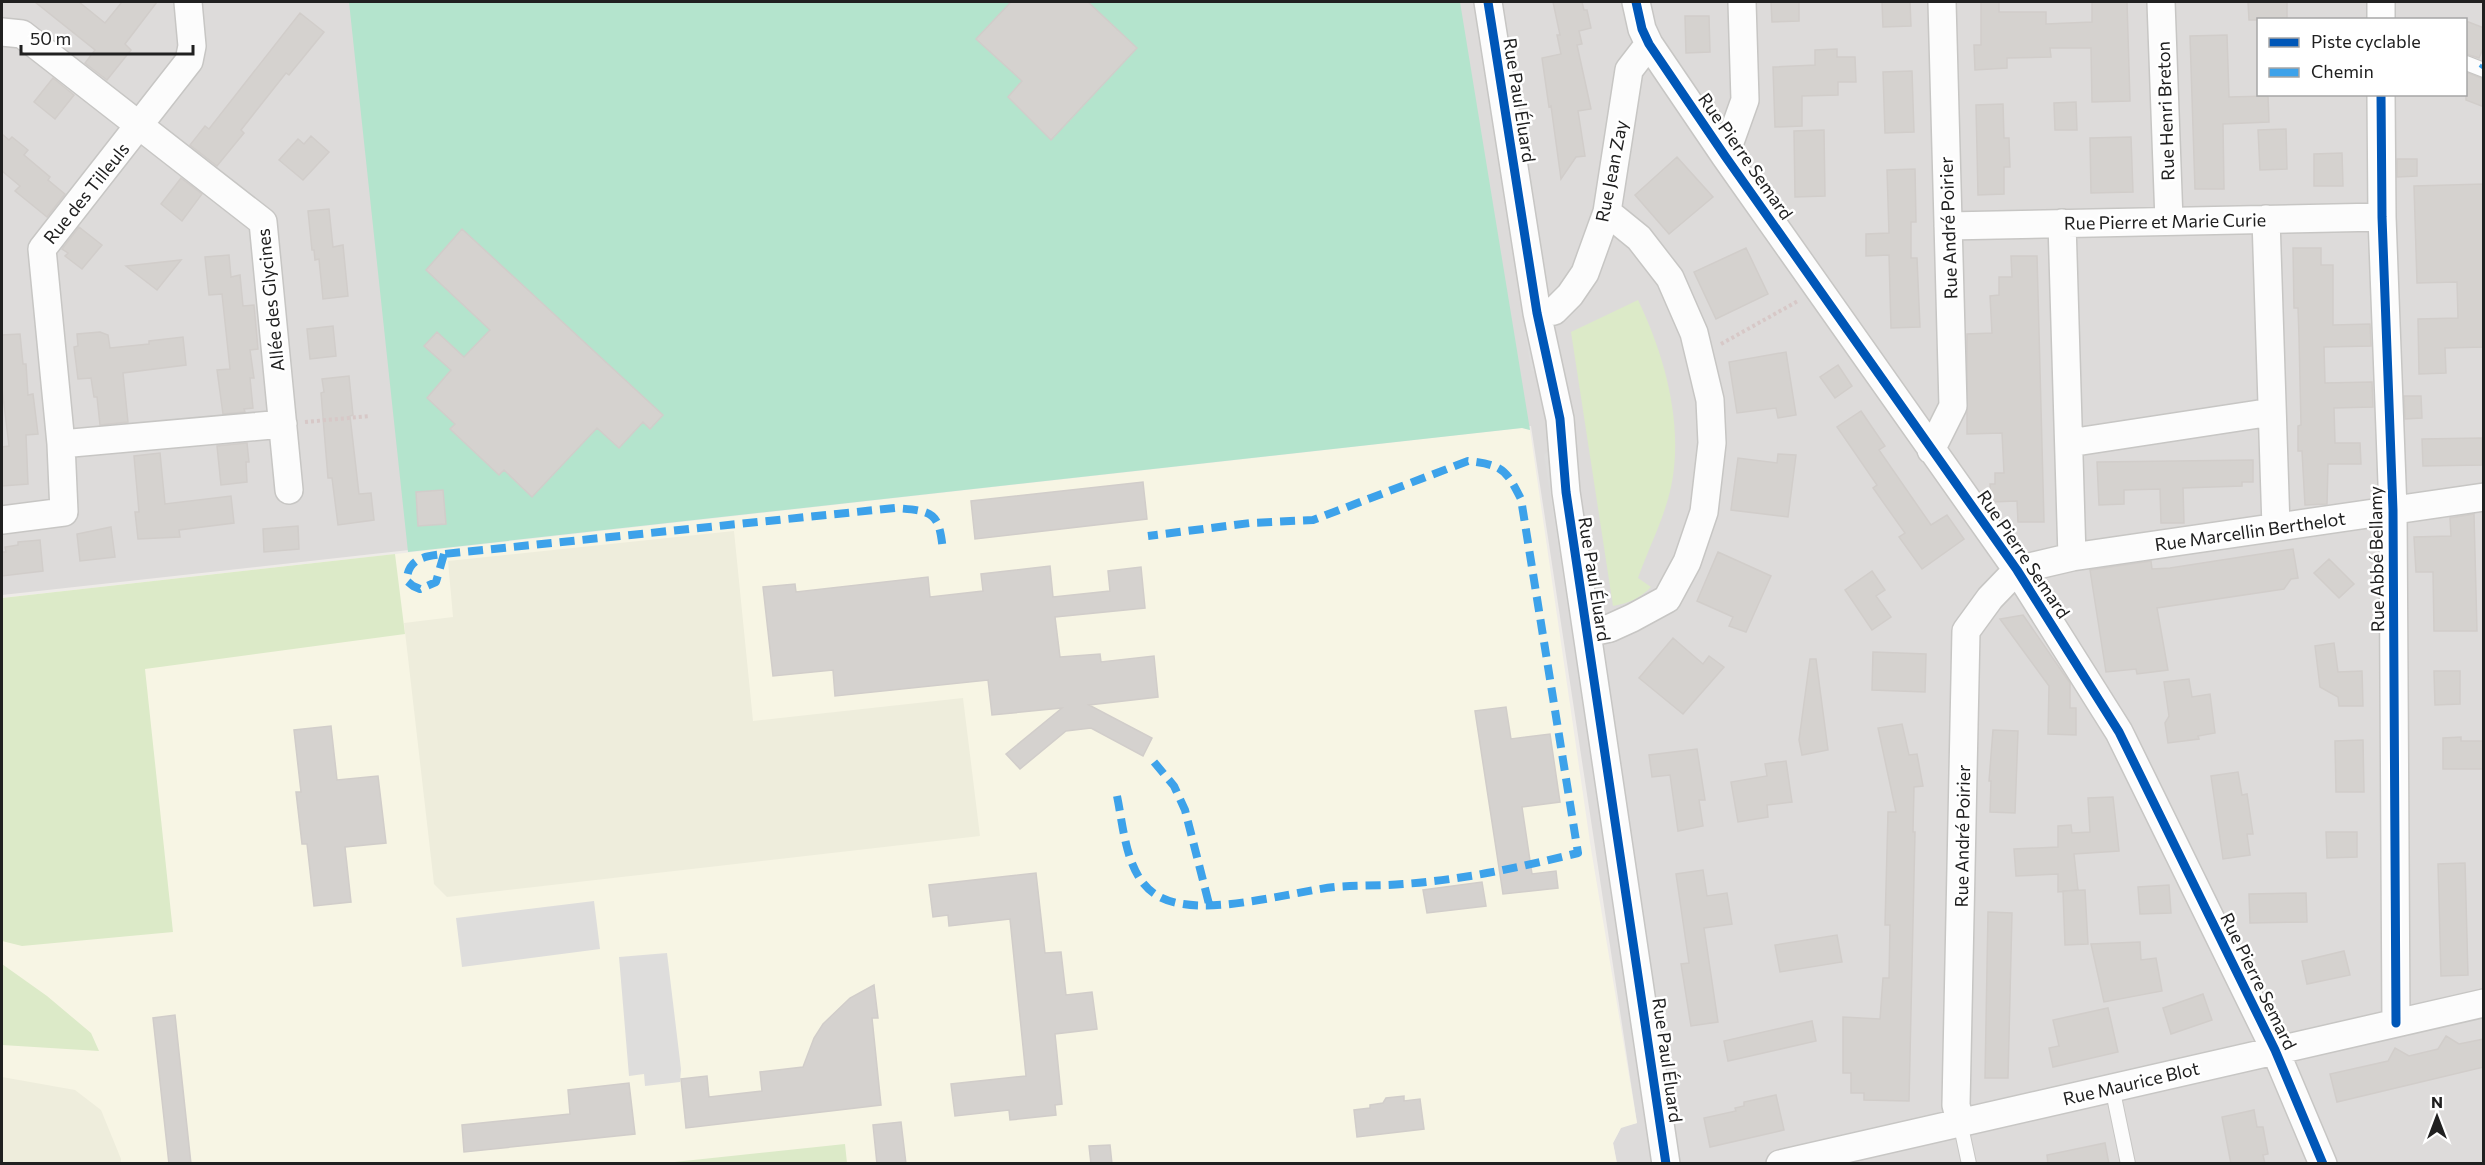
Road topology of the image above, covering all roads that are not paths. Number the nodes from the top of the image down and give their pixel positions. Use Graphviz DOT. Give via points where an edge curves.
graph roads {
  1 [pos="188,2"];
  2 [pos="1488,2"];
  3 [pos="1636,2"];
  4 [pos="1742,2"];
  5 [pos="1942,2"];
  6 [pos="2161,2"];
  7 [pos="2380,2"];
  8 [pos="2381,18"];
  9 [pos="2,32"];
  10 [pos="1648,44"];
  11 [pos="2467,63"];
  12 [pos="2484,70"];
  13 [pos="2381,96"];
  14 [pos="140,127"];
  15 [pos="1725,156"];
  16 [pos="1607,212"];
  17 [pos="2382,217"];
  18 [pos="2266,219"];
  19 [pos="2169,221"];
  20 [pos="2062,223"];
  21 [pos="1948,226"];
  22 [pos="1537,313"];
  23 [pos="2272,412"];
  24 [pos="283,424"];
  25 [pos="2069,443"];
  26 [pos="61,444"];
  27 [pos="1931,450"];
  28 [pos="289,490"];
  29 [pos="2484,497"];
  30 [pos="2393,510"];
  31 [pos="2,520"];
  32 [pos="2276,527"];
  33 [pos="2072,557"];
  34 [pos="2018,570"];
  35 [pos="1587,633"];
  36 [pos="2484,1003"];
  37 [pos="2396,1023"];
  38 [pos="2275,1050"];
  39 [pos="2112,1087"];
  40 [pos="1960,1122"];
  41 [pos="1813,1160"];
  42 [pos="1666,1164"];
  43 [pos="1780,1164"];
  44 [pos="1969,1164"];
  45 [pos="2128,1164"];
  46 [pos="2323,1164"];
  1 -- 14 [label="street, Rue des Tilleuls" via="192,46 189,62"];
  2 -- 22 [label="street, Rue Paul Éluard"];
  3 -- 10 [label="street, Rue Pierre Semard"];
  4 -- 15 [label="street" via="1745,100"];
  5 -- 21 [label="street, Rue André Poirier"];
  6 -- 19 [label="street, Rue Henri Breton"];
  7 -- 8 [label="street"];
  9 -- 14 [label="street, Allée des Glycines" via="22,34"];
  10 -- 15 [label="street, Rue Pierre Semard"];
  10 -- 16 [label="street, Rue Jean Zay" via="1629,70"];
  11 -- 12 [label="lane"];
  13 -- 17 [label="street, Rue Abbé Bellamy"];
  14 -- 24 [label="street, Allée des Glycines" via="263,222"];
  14 -- 26 [label="street, Rue des Tilleuls" via="42,249"];
  15 -- 27 [label="street, Rue Pierre Semard"];
  16 -- 22 [label="street, Rue Jean Zay" via="1585,273 1570,295 1554,311"];
  16 -- 35 [label="street" via="1639,238 1670,278 1694,333 1710,400 1712,443 1704,512 1686,562 1667,599 1610,628"];
  17 -- 18 [label="street, Rue Pierre et Marie Curie"];
  17 -- 30 [label="street, Rue Abbé Bellamy"];
  18 -- 19 [label="street, Rue Pierre et Marie Curie"];
  18 -- 23 [label="street"];
  19 -- 20 [label="street, Rue Pierre et Marie Curie"];
  20 -- 21 [label="street, Rue Pierre et Marie Curie"];
  20 -- 25 [label="street"];
  21 -- 27 [label="street, Rue André Poirier" via="1953,406"];
  22 -- 35 [label="street, Rue Paul Éluard" via="1560,419 1566,492"];
  23 -- 25 [label="street"];
  23 -- 32 [label="street"];
  24 -- 26 [label="street"];
  24 -- 28 [label="street, Allée des Glycines"];
  25 -- 33 [label="street"];
  26 -- 31 [label="street, Rue des Tilleuls" via="64,512"];
  27 -- 34 [label="street, Rue Pierre Semard"];
  29 -- 30 [label="street, Rue Marcellin Berthelot"];
  30 -- 32 [label="street, Rue Marcellin Berthelot"];
  30 -- 37 [label="street, Rue Abbé Bellamy"];
  32 -- 33 [label="street, Rue Marcellin Berthelot"];
  33 -- 34 [label="street, Rue Marcellin Berthelot"];
  34 -- 38 [label="street, Rue Pierre Semard" via="2119,732"];
  34 -- 40 [label="street, Rue André Poirier" via="1990,598 1966,631 1956,1105"];
  35 -- 42 [label="street, Rue Paul Éluard"];
  36 -- 37 [label="street, Rue Maurice Blot"];
  37 -- 38 [label="street, Rue Maurice Blot"];
  38 -- 39 [label="street, Rue Maurice Blot"];
  38 -- 46 [label="street, Rue Pierre Semard"];
  39 -- 40 [label="street, Rue Maurice Blot"];
  39 -- 45 [label="lane"];
  40 -- 41 [label="street, Rue Maurice Blot"];
  40 -- 44 [label="lane"];
  41 -- 43 [label="street, Rue Maurice Blot"];
}
